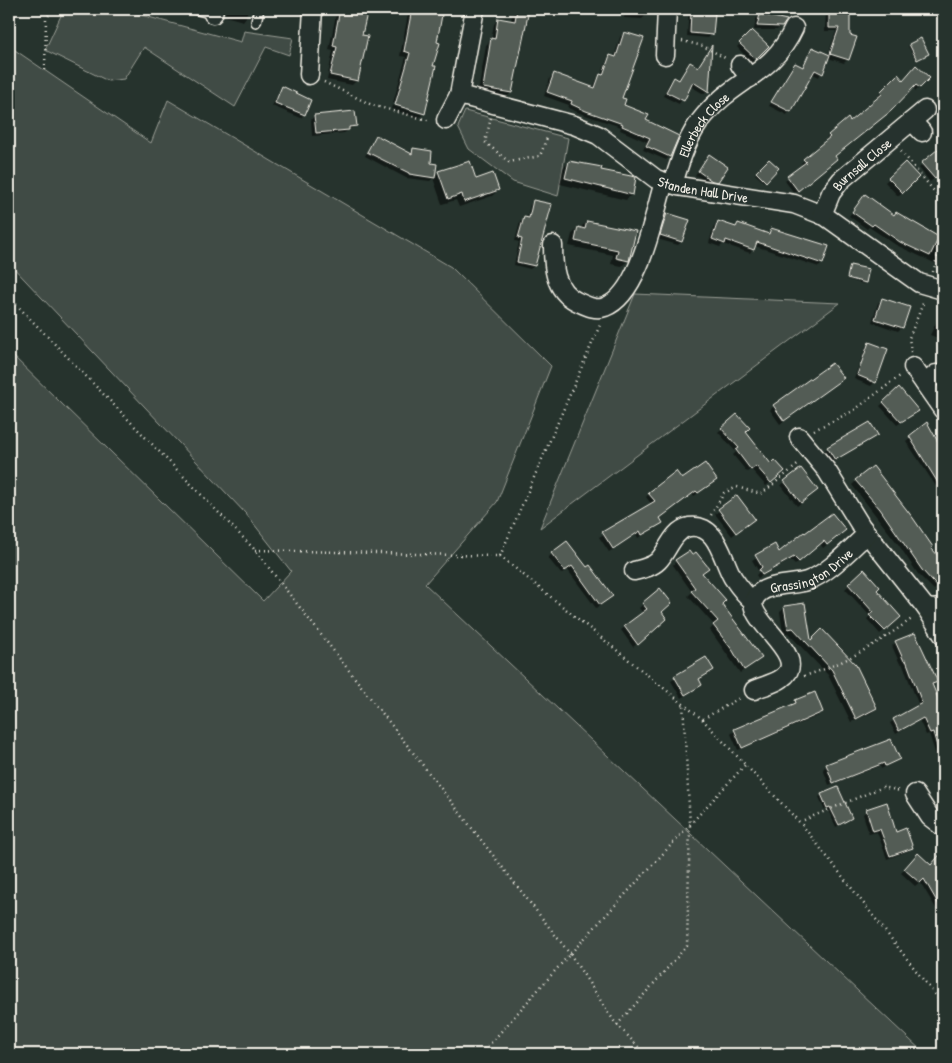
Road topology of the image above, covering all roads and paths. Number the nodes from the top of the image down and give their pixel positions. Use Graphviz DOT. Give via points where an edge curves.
graph roads {
  1 [pos="53,9"];
  2 [pos="194,9"];
  3 [pos="259,9"];
  4 [pos="313,9"];
  5 [pos="478,9"];
  6 [pos="668,9"];
  7 [pos="213,11"];
  8 [pos="256,22"];
  9 [pos="794,28"];
  10 [pos="666,48"];
  11 [pos="44,70"];
  12 [pos="745,72"];
  13 [pos="309,75"];
  14 [pos="459,95"];
  15 [pos="495,104"];
  16 [pos="925,110"];
  17 [pos="446,120"];
  18 [pos="554,120"];
  19 [pos="891,139"];
  20 [pos="668,183"];
  21 [pos="943,202"];
  22 [pos="822,215"];
  23 [pos="943,236"];
  24 [pos="552,245"];
  25 [pos="936,288"];
  26 [pos="9,297"];
  27 [pos="609,305"];
  28 [pos="913,367"];
  29 [pos="943,410"];
  30 [pos="799,437"];
  31 [pos="812,453"];
  32 [pos="703,529"];
  33 [pos="867,534"];
  34 [pos="255,550"];
  35 [pos="500,556"];
  36 [pos="634,571"];
  37 [pos="753,601"];
  38 [pos="935,608"];
  39 [pos="943,635"];
  40 [pos="782,678"];
  41 [pos="754,690"];
  42 [pos="684,704"];
  43 [pos="702,719"];
  44 [pos="746,764"];
  45 [pos="916,794"];
  46 [pos="804,820"];
  47 [pos="690,824"];
  48 [pos="943,827"];
  49 [pos="570,954"];
  50 [pos="943,1004"];
  51 [pos="617,1025"];
  52 [pos="481,1054"];
  53 [pos="646,1054"];
  1 -- 11 [label="path" via="46,19"];
  2 -- 7 [label="lane"];
  3 -- 8 [label="lane"];
  4 -- 13 [label="street"];
  5 -- 14 [label="street"];
  6 -- 10 [label="street"];
  9 -- 12 [label="street, Ellerbeck Close" via="786,46 770,64"];
  10 -- 12 [label="path" via="703,46"];
  12 -- 20 [label="street, Ellerbeck Close" via="704,115"];
  13 -- 17 [label="path" via="372,105 444,125"];
  14 -- 15 [label="street, Standen Hall Drive"];
  14 -- 17 [label="street"];
  15 -- 18 [label="street, Standen Hall Drive"];
  15 -- 18 [label="path" via="485,142 509,162 540,156"];
  16 -- 19 [label="street, Burnsall Close" via="917,127"];
  18 -- 20 [label="street, Standen Hall Drive" via="598,135 656,179"];
  19 -- 21 [label="path"];
  19 -- 22 [label="street, Burnsall Close" via="841,180 831,193"];
  20 -- 22 [label="street, Standen Hall Drive" via="794,204"];
  20 -- 27 [label="street, Ellerbeck Close" via="632,279 619,299"];
  22 -- 25 [label="street, Standen Hall Drive" via="914,279"];
  23 -- 25 [label="path"];
  24 -- 27 [label="street" via="553,271 566,292 592,308"];
  25 -- 28 [label="path" via="909,338"];
  26 -- 34 [label="path"];
  27 -- 35 [label="path"];
  28 -- 29 [label="street" via="931,379"];
  28 -- 30 [label="path" via="853,411"];
  30 -- 31 [label="street, Grassington Drive"];
  31 -- 32 [label="path" via="761,494 737,487 724,493"];
  31 -- 33 [label="street, Grassington Drive"];
  32 -- 36 [label="street" via="684,528 658,561"];
  32 -- 37 [label="street, Grassington Drive" via="716,540 733,578"];
  33 -- 37 [label="street, Grassington Drive" via="806,582 768,589"];
  33 -- 38 [label="street, Grassington Drive"];
  34 -- 35 [label="path"];
  34 -- 49 [label="path"];
  35 -- 42 [label="path"];
  37 -- 40 [label="street, Grassington Drive" via="754,610 788,655 788,671"];
  38 -- 39 [label="street, Grassington Drive"];
  38 -- 40 [label="path" via="829,669"];
  40 -- 41 [label="street"];
  41 -- 43 [label="path"];
  42 -- 43 [label="path"];
  42 -- 47 [label="path"];
  43 -- 44 [label="path"];
  44 -- 47 [label="path"];
  44 -- 50 [label="path" via="803,826"];
  45 -- 46 [label="path" via="883,787"];
  45 -- 48 [label="street" via="930,817"];
  47 -- 49 [label="path"];
  47 -- 51 [label="path" via="687,946"];
  49 -- 51 [label="path"];
  49 -- 52 [label="path"];
  51 -- 53 [label="path"];
}
